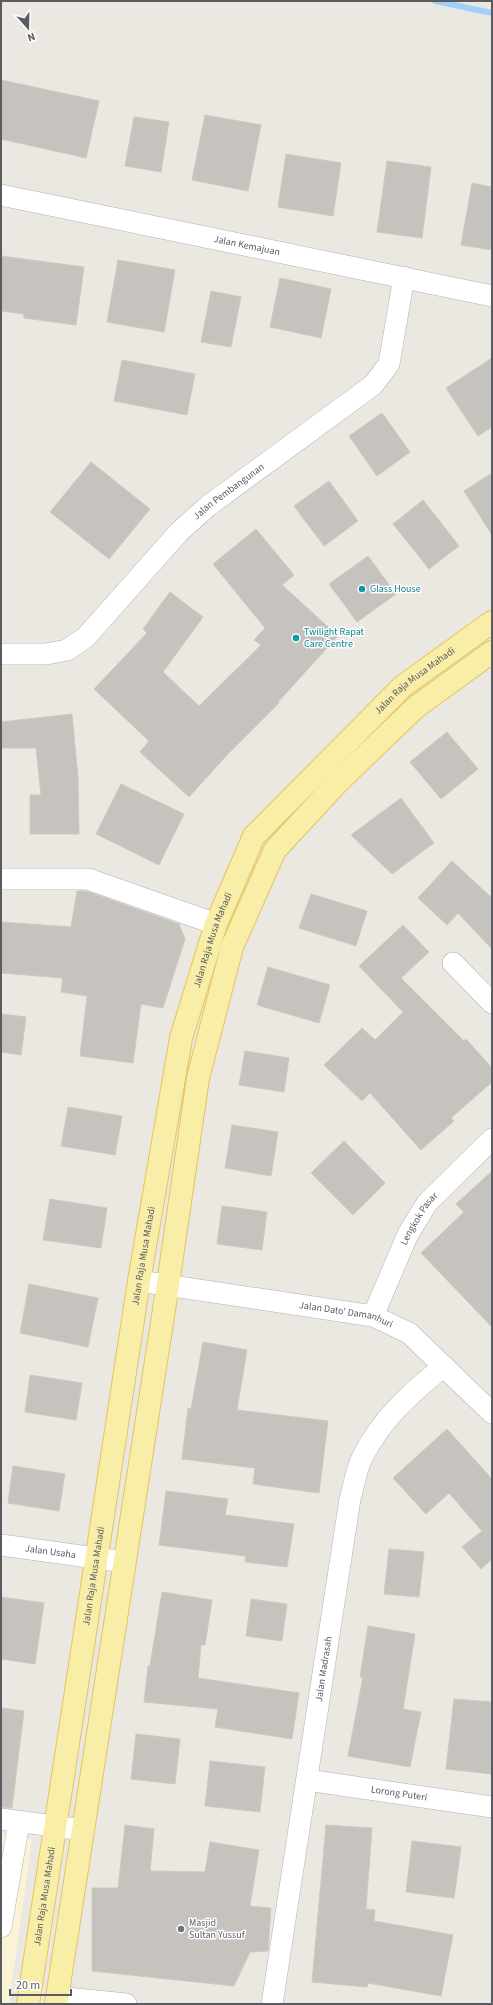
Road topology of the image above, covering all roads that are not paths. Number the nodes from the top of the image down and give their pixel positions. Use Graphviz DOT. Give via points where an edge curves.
graph roads {
  1 [pos="1,195"];
  2 [pos="404,277"];
  3 [pos="492,296"];
  4 [pos="492,622"];
  5 [pos="492,652"];
  6 [pos="1,654"];
  7 [pos="1,879"];
  8 [pos="216,924"];
  9 [pos="453,962"];
  10 [pos="492,1003"];
  11 [pos="492,1139"];
  12 [pos="140,1281"];
  13 [pos="168,1284"];
  14 [pos="373,1316"];
  15 [pos="444,1366"];
  16 [pos="492,1413"];
  17 [pos="1,1545"];
  18 [pos="97,1559"];
  19 [pos="125,1562"];
  20 [pos="307,1780"];
  21 [pos="492,1807"];
  22 [pos="10,1821"];
  23 [pos="56,1826"];
  24 [pos="83,1830"];
  25 [pos="1,1927"];
  26 [pos="56,2000"];
  27 [pos="28,2004"];
  28 [pos="126,2004"];
  29 [pos="272,2004"];
  1 -- 2 [label="street, Jalan Kemajuan"];
  2 -- 3 [label="street, Jalan Kemajuan"];
  2 -- 6 [label="street, Jalan Pembangunan" via="389,364 373,385 208,506 179,532 86,637 67,650 46,654"];
  4 -- 8 [label="main road, Jalan Raja Musa Mahadi" via="403,686 254,836"];
  5 -- 13 [label="main road, Jalan Raja Musa Mahadi" via="416,707 340,781 275,850 232,947 198,1078"];
  7 -- 8 [label="street" via="88,879"];
  8 -- 12 [label="main road, Jalan Raja Musa Mahadi" via="181,1038"];
  9 -- 10 [label="street"];
  11 -- 14 [label="street, Lengkok Pasar" via="427,1203 408,1234"];
  12 -- 13 [label="street, Jalan Dato' Damanhuri"];
  12 -- 18 [label="main road, Jalan Raja Musa Mahadi"];
  13 -- 14 [label="street, Jalan Dato' Damanhuri"];
  13 -- 19 [label="main road, Jalan Raja Musa Mahadi"];
  14 -- 15 [label="street, Jalan Dato' Damanhuri" via="409,1333"];
  15 -- 16 [label="street, Jalan Dato' Damanhuri"];
  15 -- 20 [label="street, Jalan Madrasah" via="399,1405 379,1428 362,1459 350,1499"];
  17 -- 18 [label="street, Jalan Usaha"];
  18 -- 19 [label="street, Jalan Usaha"];
  18 -- 23 [label="main road, Jalan Raja Musa Mahadi"];
  19 -- 24 [label="main road, Jalan Raja Musa Mahadi"];
  20 -- 21 [label="street, Lorong Puteri"];
  20 -- 29 [label="street, Jalan Madrasah"];
  22 -- 23 [label="street"];
  22 -- 25 [label="street"];
  23 -- 24 [label="street"];
  23 -- 27 [label="main road, Jalan Raja Musa Mahadi"];
  24 -- 26 [label="main road, Jalan Raja Musa Mahadi"];
  26 -- 28 [label="street"];
}
